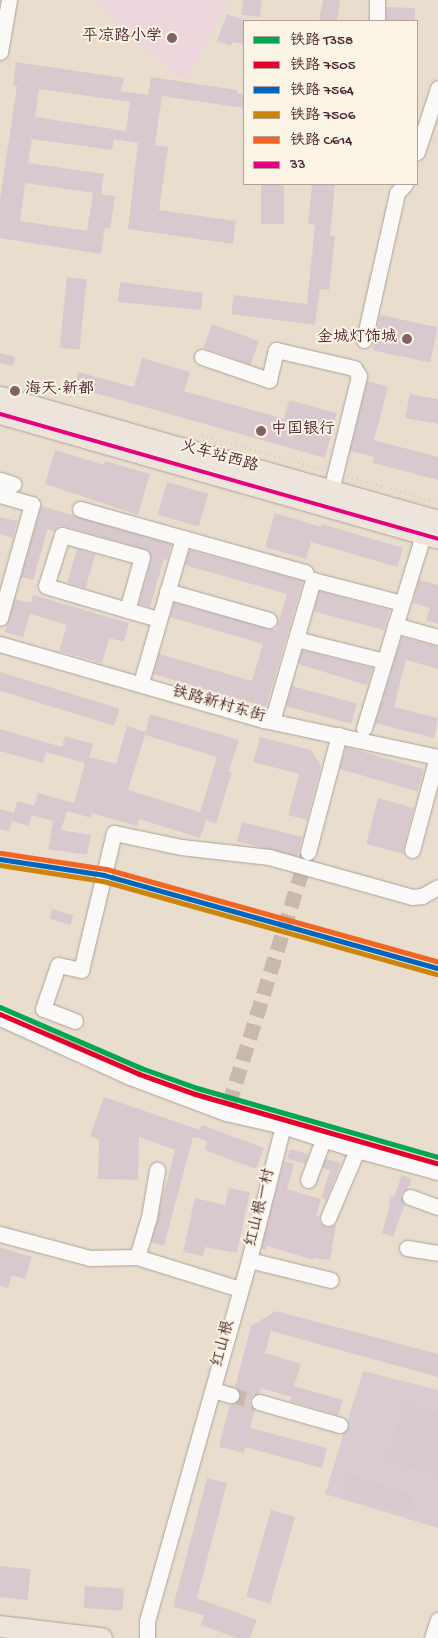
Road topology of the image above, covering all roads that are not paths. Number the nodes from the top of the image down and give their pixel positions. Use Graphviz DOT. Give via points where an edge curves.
graph roads {
  1 [pos="9,0"];
  2 [pos="377,0"];
  3 [pos="377,20"];
  4 [pos="0,52"];
  5 [pos="438,88"];
  6 [pos="418,149"];
  7 [pos="404,185"];
  8 [pos="364,340"];
  9 [pos="202,358"];
  10 [pos="0,396"];
  11 [pos="0,414"];
  12 [pos="331,490"];
  13 [pos="0,495"];
  14 [pos="80,509"];
  15 [pos="438,520"];
  16 [pos="430,537"];
  17 [pos="183,538"];
  18 [pos="305,572"];
  19 [pos="168,591"];
  20 [pos="402,603"];
  21 [pos="127,610"];
  22 [pos="0,618"];
  23 [pos="159,619"];
  24 [pos="270,620"];
  25 [pos="395,625"];
  26 [pos="438,637"];
  27 [pos="296,639"];
  28 [pos="0,644"];
  29 [pos="384,661"];
  30 [pos="141,683"];
  31 [pos="272,721"];
  32 [pos="364,728"];
  33 [pos="339,735"];
  34 [pos="437,757"];
  35 [pos="412,850"];
  36 [pos="308,852"];
  37 [pos="438,887"];
  38 [pos="0,1018"];
  39 [pos="75,1021"];
  40 [pos="283,1126"];
  41 [pos="323,1140"];
  42 [pos="357,1150"];
  43 [pos="157,1170"];
  44 [pos="438,1172"];
  45 [pos="308,1180"];
  46 [pos="410,1197"];
  47 [pos="438,1207"];
  48 [pos="328,1218"];
  49 [pos="0,1234"];
  50 [pos="406,1248"];
  51 [pos="438,1253"];
  52 [pos="137,1257"];
  53 [pos="249,1260"];
  54 [pos="331,1280"];
  55 [pos="240,1289"];
  56 [pos="213,1390"];
  57 [pos="231,1395"];
  58 [pos="258,1402"];
  59 [pos="340,1425"];
  60 [pos="438,1620"];
  61 [pos="0,1626"];
  62 [pos="101,1638"];
  63 [pos="147,1638"];
  64 [pos="432,1638"];
  1 -- 4 [label="street"];
  2 -- 3 [label="street"];
  5 -- 6 [label="street"];
  7 -- 8 [label="street" via="396,193"];
  9 -- 12 [label="street" via="269,380 276,350 354,368 359,376"];
  10 -- 12 [label="main road, 火车站西路"];
  11 -- 16 [label="main road, 火车站西路"];
  12 -- 15 [label="main road, 火车站西路"];
  13 -- 22 [label="street" via="32,504"];
  14 -- 17 [label="street"];
  16 -- 20 [label="street"];
  17 -- 18 [label="street"];
  17 -- 19 [label="street"];
  19 -- 23 [label="street"];
  19 -- 24 [label="street"];
  20 -- 25 [label="street"];
  20 -- 27 [label="street" via="313,580"];
  21 -- 21 [label="street" via="46,586 62,535 142,557"];
  21 -- 23 [label="street"];
  23 -- 30 [label="street"];
  25 -- 26 [label="street"];
  25 -- 29 [label="street"];
  27 -- 29 [label="street"];
  27 -- 31 [label="street"];
  28 -- 30 [label="street, 铁路新村东街"];
  29 -- 32 [label="street"];
  30 -- 31 [label="street, 铁路新村东街"];
  31 -- 33 [label="street, 铁路新村东街"];
  33 -- 34 [label="street, 铁路新村东街"];
  33 -- 36 [label="street"];
  34 -- 35 [label="street"];
  37 -- 39 [label="street" via="422,896 412,897 269,857 181,847 114,833 81,970 58,965 43,1009"];
  38 -- 40 [label="street" via="130,1077"];
  40 -- 41 [label="street"];
  40 -- 53 [label="street, 红山根一村"];
  41 -- 42 [label="street"];
  41 -- 45 [label="street"];
  42 -- 44 [label="street"];
  42 -- 48 [label="street"];
  43 -- 52 [label="street" via="149,1217"];
  46 -- 47 [label="street"];
  49 -- 52 [label="street" via="90,1258"];
  50 -- 51 [label="street"];
  52 -- 55 [label="street"];
  53 -- 54 [label="street"];
  53 -- 55 [label="street, 红山根一村"];
  55 -- 56 [label="street, 红山根"];
  56 -- 57 [label="street"];
  56 -- 63 [label="street, 红山根" via="147,1621"];
  58 -- 59 [label="street"];
  60 -- 64 [label="street"];
  61 -- 62 [label="highway"];
}
